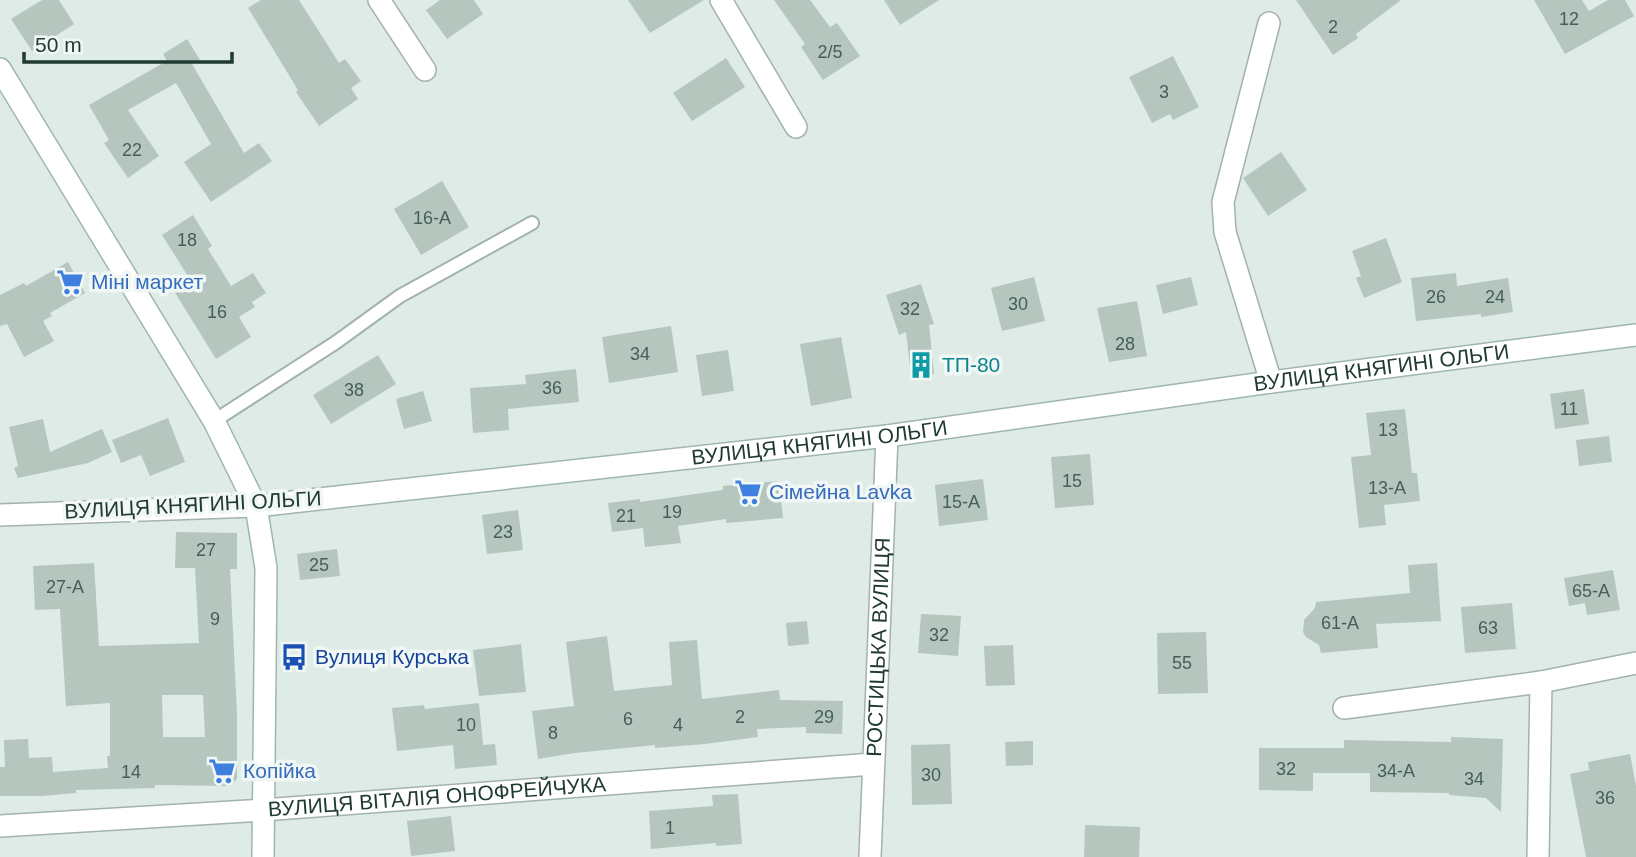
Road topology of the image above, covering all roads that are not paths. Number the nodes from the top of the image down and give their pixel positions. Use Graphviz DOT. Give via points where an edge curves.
graph roads {
  1 [pos="379,0"];
  2 [pos="721,0"];
  3 [pos="1269,23"];
  4 [pos="0,69"];
  5 [pos="425,70"];
  6 [pos="796,127"];
  7 [pos="532,223"];
  8 [pos="1636,335"];
  9 [pos="1271,382"];
  10 [pos="214,421"];
  11 [pos="887,436"];
  12 [pos="256,506"];
  13 [pos="0,515"];
  14 [pos="1636,663"];
  15 [pos="1541,682"];
  16 [pos="1344,708"];
  17 [pos="873,764"];
  18 [pos="263,810"];
  19 [pos="0,826"];
  20 [pos="263,857"];
  21 [pos="870,857"];
  22 [pos="1538,857"];
  1 -- 5 [label="street"];
  2 -- 6 [label="street"];
  3 -- 9 [label="street" via="1223,202 1225,232"];
  4 -- 10 [label="street"];
  7 -- 10 [label="lane" via="400,296"];
  8 -- 9 [label="street, ВУЛИЦЯ КНЯГИНІ ОЛЬГИ"];
  9 -- 11 [label="street, ВУЛИЦЯ КНЯГИНІ ОЛЬГИ"];
  10 -- 12 [label="street"];
  11 -- 12 [label="street, ВУЛИЦЯ КНЯГИНІ ОЛЬГИ"];
  11 -- 17 [label="street, РОСТИЦЬКА ВУЛИЦЯ"];
  12 -- 13 [label="street, ВУЛИЦЯ КНЯГИНІ ОЛЬГИ"];
  12 -- 18 [label="street" via="266,568"];
  14 -- 15 [label="street"];
  15 -- 16 [label="street"];
  15 -- 22 [label="street"];
  17 -- 18 [label="street, ВУЛИЦЯ ВІТАЛІЯ ОНОФРЕЙЧУКА"];
  17 -- 21 [label="street, РОСТИЦЬКА ВУЛИЦЯ"];
  18 -- 19 [label="street, ВУЛИЦЯ ВІТАЛІЯ ОНОФРЕЙЧУКА"];
  18 -- 20 [label="street"];
}
